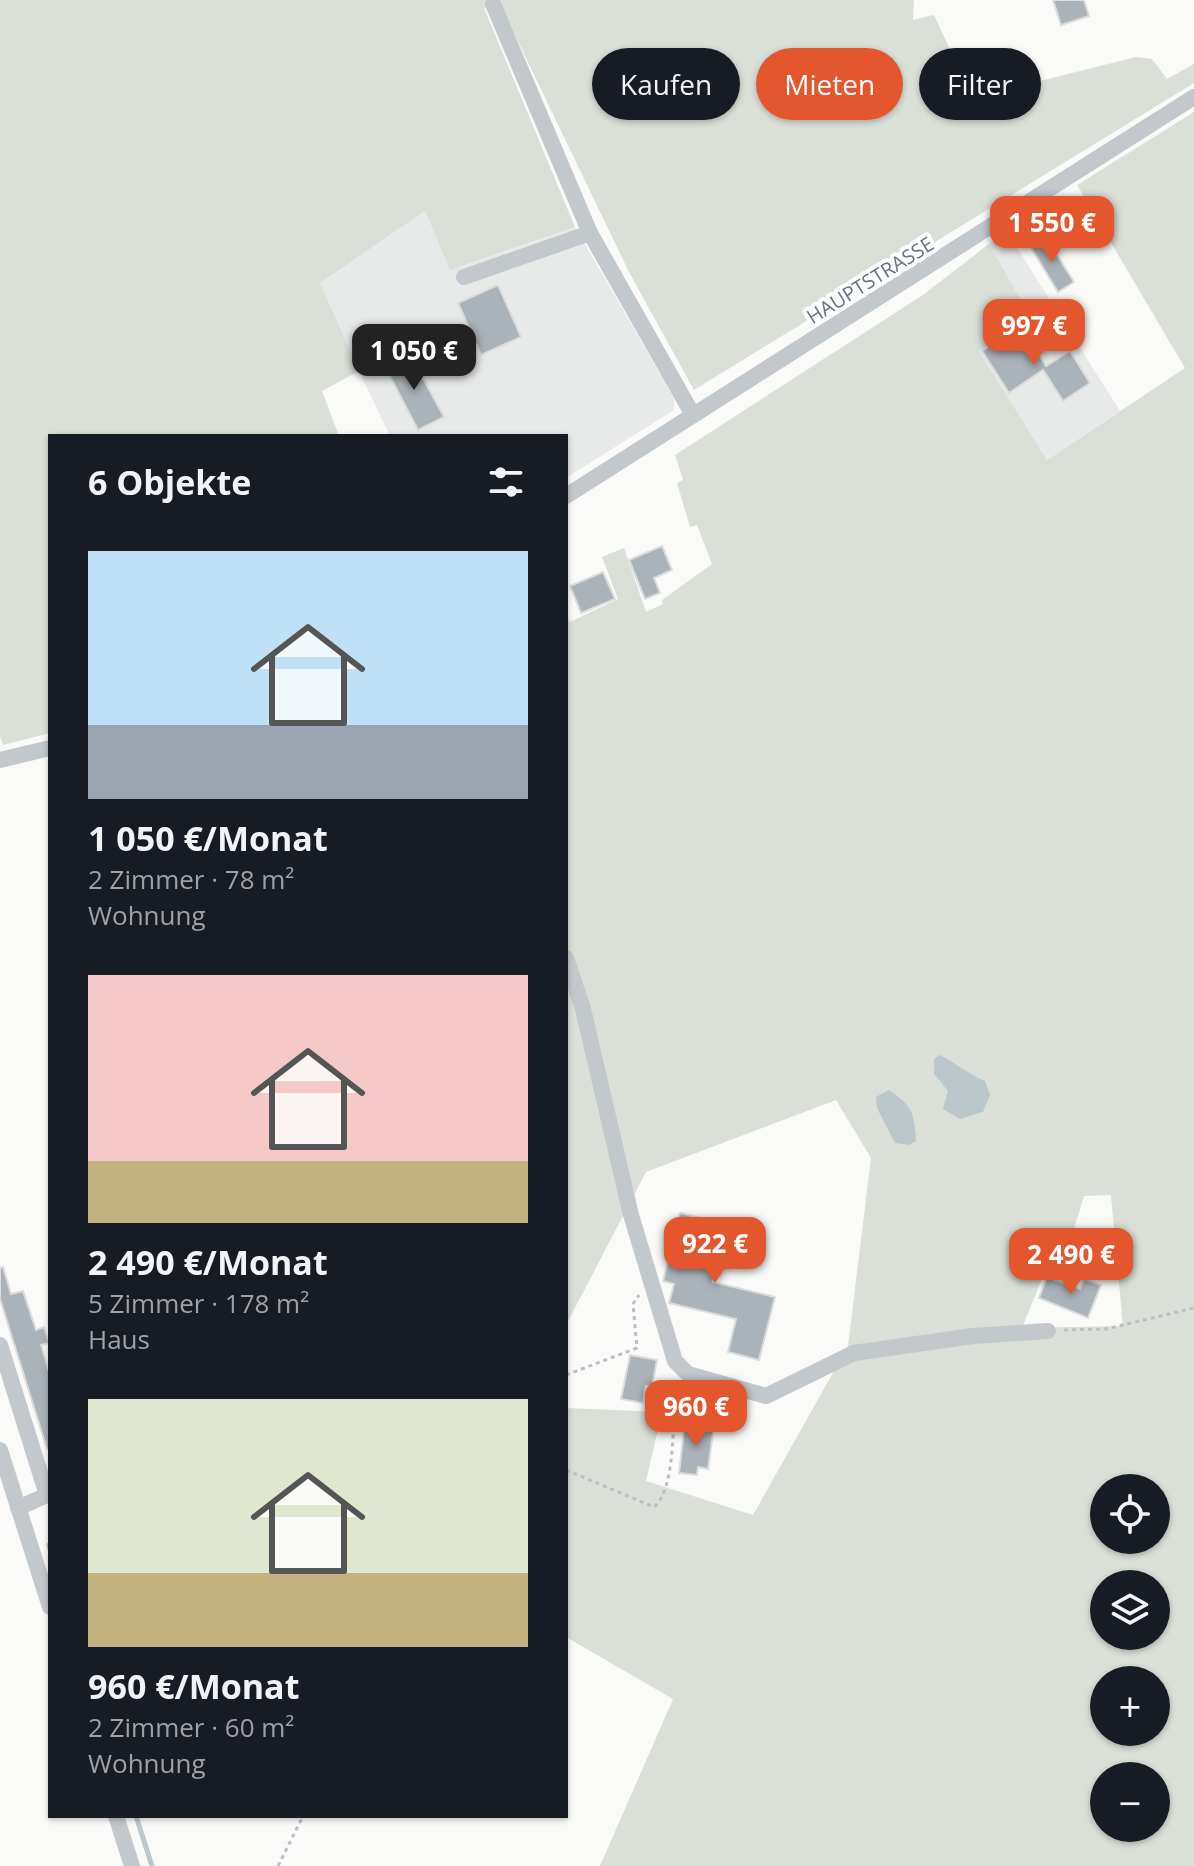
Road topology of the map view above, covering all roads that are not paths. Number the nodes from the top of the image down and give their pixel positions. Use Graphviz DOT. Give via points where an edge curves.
graph roads {
  1 [pos="493,4"];
  2 [pos="1194,97"];
  3 [pos="590,233"];
  4 [pos="464,277"];
  5 [pos="693,415"];
  6 [pos="568,495"];
  7 [pos="48,748"];
  8 [pos="0,760"];
  9 [pos="568,964"];
  10 [pos="1048,1331"];
  11 [pos="0,1345"];
  12 [pos="0,1450"];
  13 [pos="18,1508"];
  14 [pos="48,1601"];
  15 [pos="117,1818"];
  16 [pos="132,1866"];
  1 -- 3 [label="street"];
  2 -- 5 [label="street, HAUPTSTRASSE"];
  3 -- 4 [label="street"];
  3 -- 5 [label="street"];
  5 -- 6 [label="street, HAUPTSTRASSE"];
  7 -- 8 [label="street"];
  9 -- 10 [label="street" via="631,1215 675,1361 688,1374 766,1396 854,1353"];
  11 -- 13 [label="street" via="47,1495"];
  12 -- 13 [label="street"];
  13 -- 14 [label="street"];
  15 -- 16 [label="street"];
}
